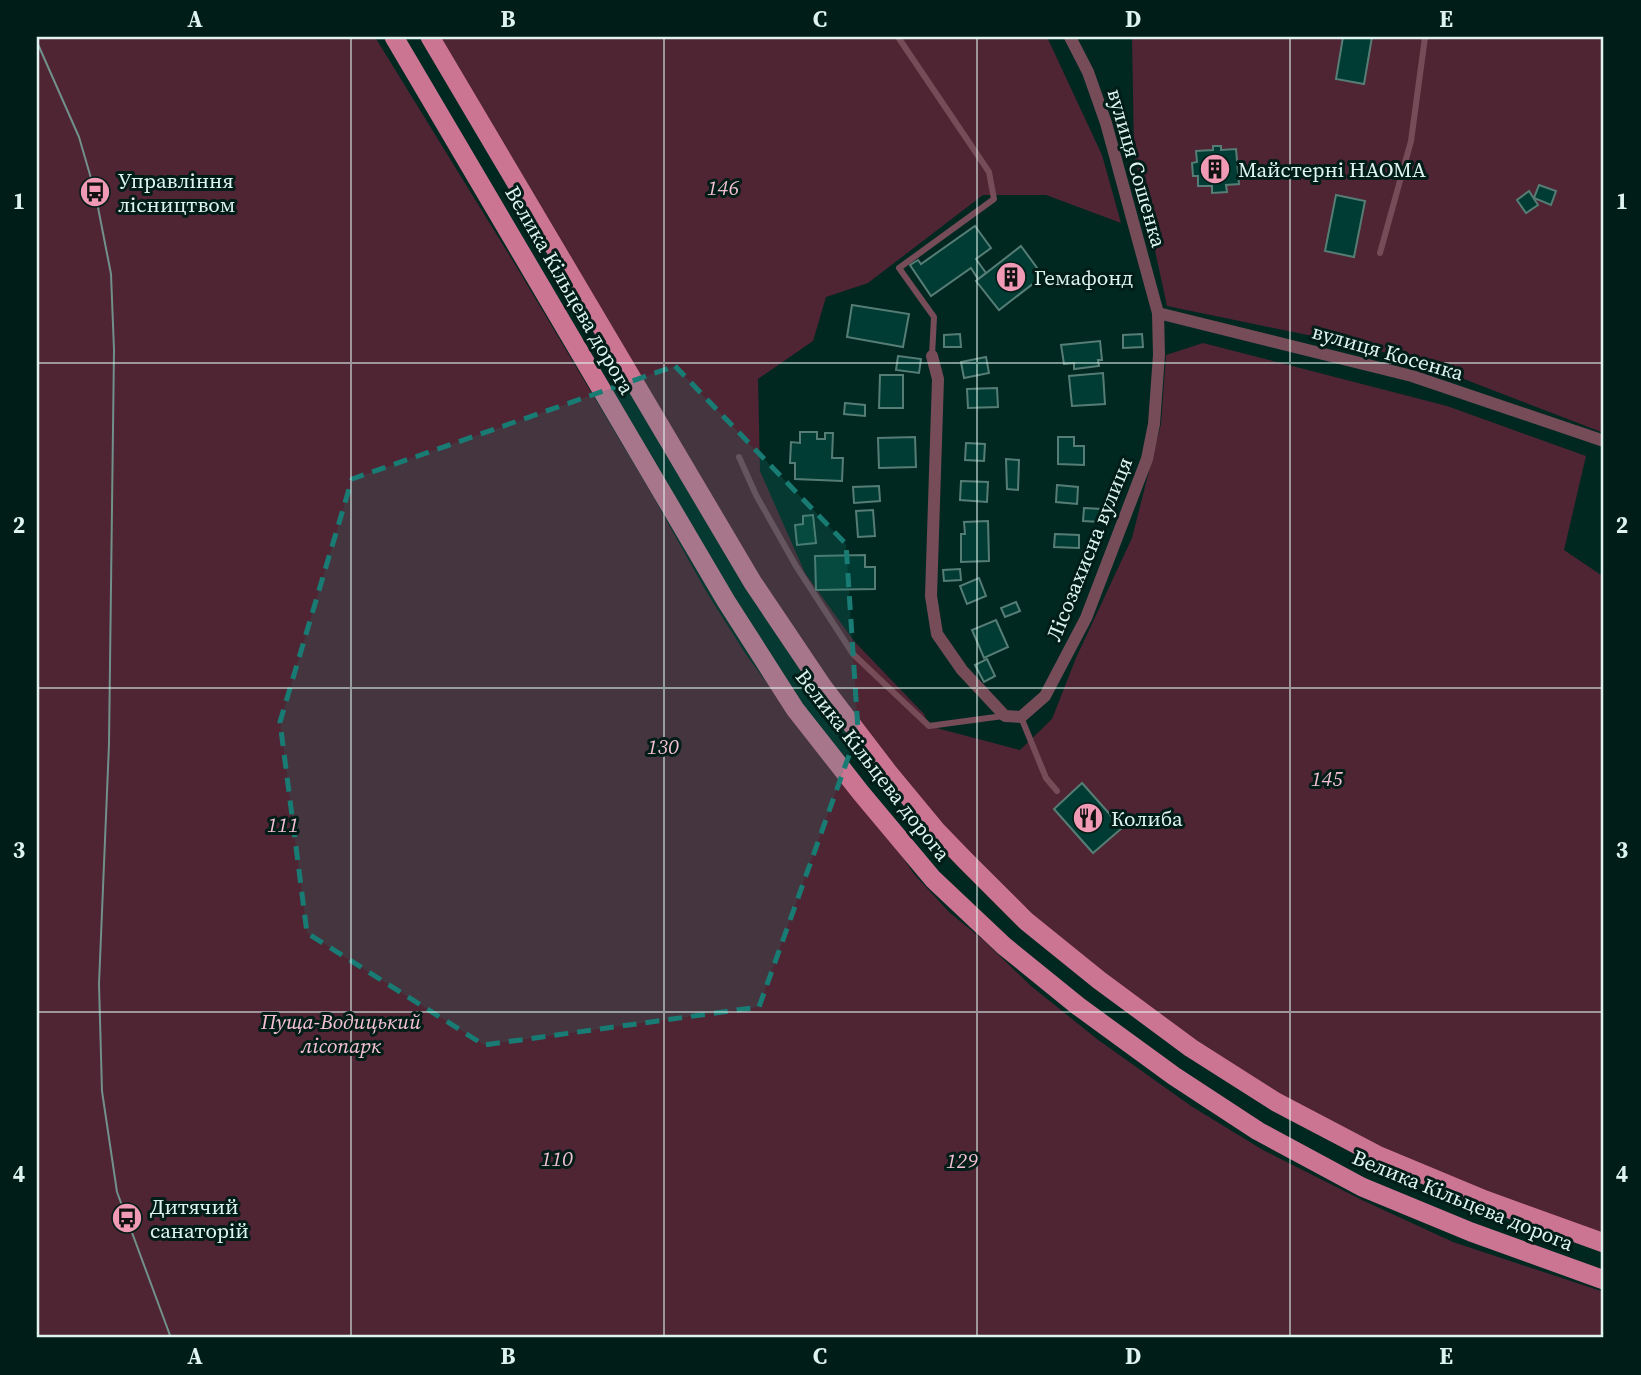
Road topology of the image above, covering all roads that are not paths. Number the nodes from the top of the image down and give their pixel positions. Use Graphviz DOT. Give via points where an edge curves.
graph roads {
  1 [pos="394,37"];
  2 [pos="430,37"];
  3 [pos="898,37"];
  4 [pos="1070,37"];
  5 [pos="1425,37"];
  6 [pos="1380,253"];
  7 [pos="1158,313"];
  8 [pos="932,356"];
  9 [pos="1604,441"];
  10 [pos="739,457"];
  11 [pos="1005,716"];
  12 [pos="1021,718"];
  13 [pos="1057,790"];
  14 [pos="1604,1243"];
  15 [pos="1604,1280"];
  1 -- 15 [label="main road, Велика Кільцева дорога" via="726,601 795,709 933,878 1004,946 1078,1006 1258,1131 1362,1187 1471,1233"];
  2 -- 14 [label="main road, Велика Кільцева дорога" via="753,583 888,772 965,860 1026,921 1099,979 1191,1048 1276,1102 1377,1155"];
  3 -- 8 [label="lane" via="989,172 994,198 899,268 934,317"];
  4 -- 7 [label="street, вулиця Сошенка" via="1106,122"];
  5 -- 6 [label="lane" via="1411,141"];
  7 -- 9 [label="street, вулиця Косенка" via="1412,376"];
  7 -- 12 [label="street, Лісозахисна вулиця" via="1154,425 1147,459 1086,618 1045,696"];
  8 -- 11 [label="street" via="938,379 931,596 937,634 962,670"];
  10 -- 11 [label="lane" via="796,566 853,654 929,726"];
  11 -- 12 [label="street"];
  12 -- 13 [label="lane" via="1046,778"];
}
